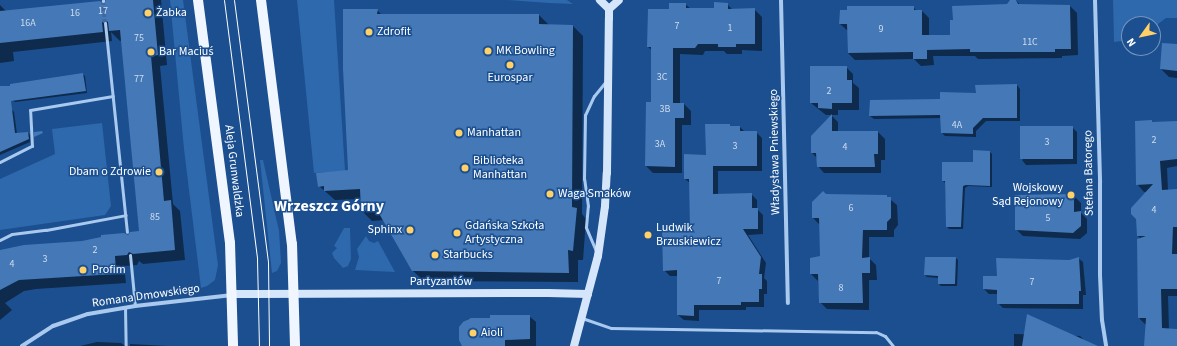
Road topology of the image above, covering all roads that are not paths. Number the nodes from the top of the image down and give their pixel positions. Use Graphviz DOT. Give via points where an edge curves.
graph roads {
  1 [pos="198,0"];
  2 [pos="261,0"];
  3 [pos="600,0"];
  4 [pos="619,0"];
  5 [pos="781,0"];
  6 [pos="1095,0"];
  7 [pos="609,9"];
  8 [pos="105,23"];
  9 [pos="608,77"];
  10 [pos="113,96"];
  11 [pos="0,162"];
  12 [pos="126,215"];
  13 [pos="127,232"];
  14 [pos="0,240"];
  15 [pos="130,255"];
  16 [pos="598,256"];
  17 [pos="295,293"];
  18 [pos="233,294"];
  19 [pos="588,294"];
  20 [pos="788,303"];
  21 [pos="135,306"];
  22 [pos="125,307"];
  23 [pos="582,318"];
  24 [pos="22,346"];
  25 [pos="126,346"];
  26 [pos="233,346"];
  27 [pos="295,346"];
  28 [pos="574,346"];
  29 [pos="893,346"];
  30 [pos="1106,346"];
  1 -- 18 [label="main road, Aleja Grunwaldzka" via="230,243"];
  2 -- 17 [label="main road" via="285,181"];
  3 -- 7 [label="street"];
  4 -- 7 [label="street"];
  5 -- 20 [label="street, Władysława Pniewskiego"];
  6 -- 30 [label="street, Stefana Batorego" via="1100,282"];
  7 -- 9 [label="street"];
  8 -- 10 [label="lane"];
  9 -- 16 [label="street" via="607,173"];
  9 -- 16 [label="lane" via="594,96 585,115 584,179 588,206 586,227"];
  10 -- 11 [label="lane" via="30,110 32,146"];
  10 -- 12 [label="lane"];
  12 -- 13 [label="lane"];
  12 -- 14 [label="lane" via="12,234"];
  15 -- 21 [label="lane"];
  16 -- 19 [label="street"];
  17 -- 18 [label="street, Partyzantów"];
  17 -- 19 [label="street, Partyzantów"];
  17 -- 27 [label="main road"];
  18 -- 21 [label="street, Romana Dmowskiego"];
  18 -- 26 [label="main road, Aleja Grunwaldzka"];
  19 -- 23 [label="street"];
  21 -- 22 [label="street, Romana Dmowskiego"];
  22 -- 24 [label="street, Romana Dmowskiego" via="68,319"];
  22 -- 25 [label="lane"];
  23 -- 28 [label="street"];
  23 -- 29 [label="lane" via="611,328 876,332 885,336"];
}
